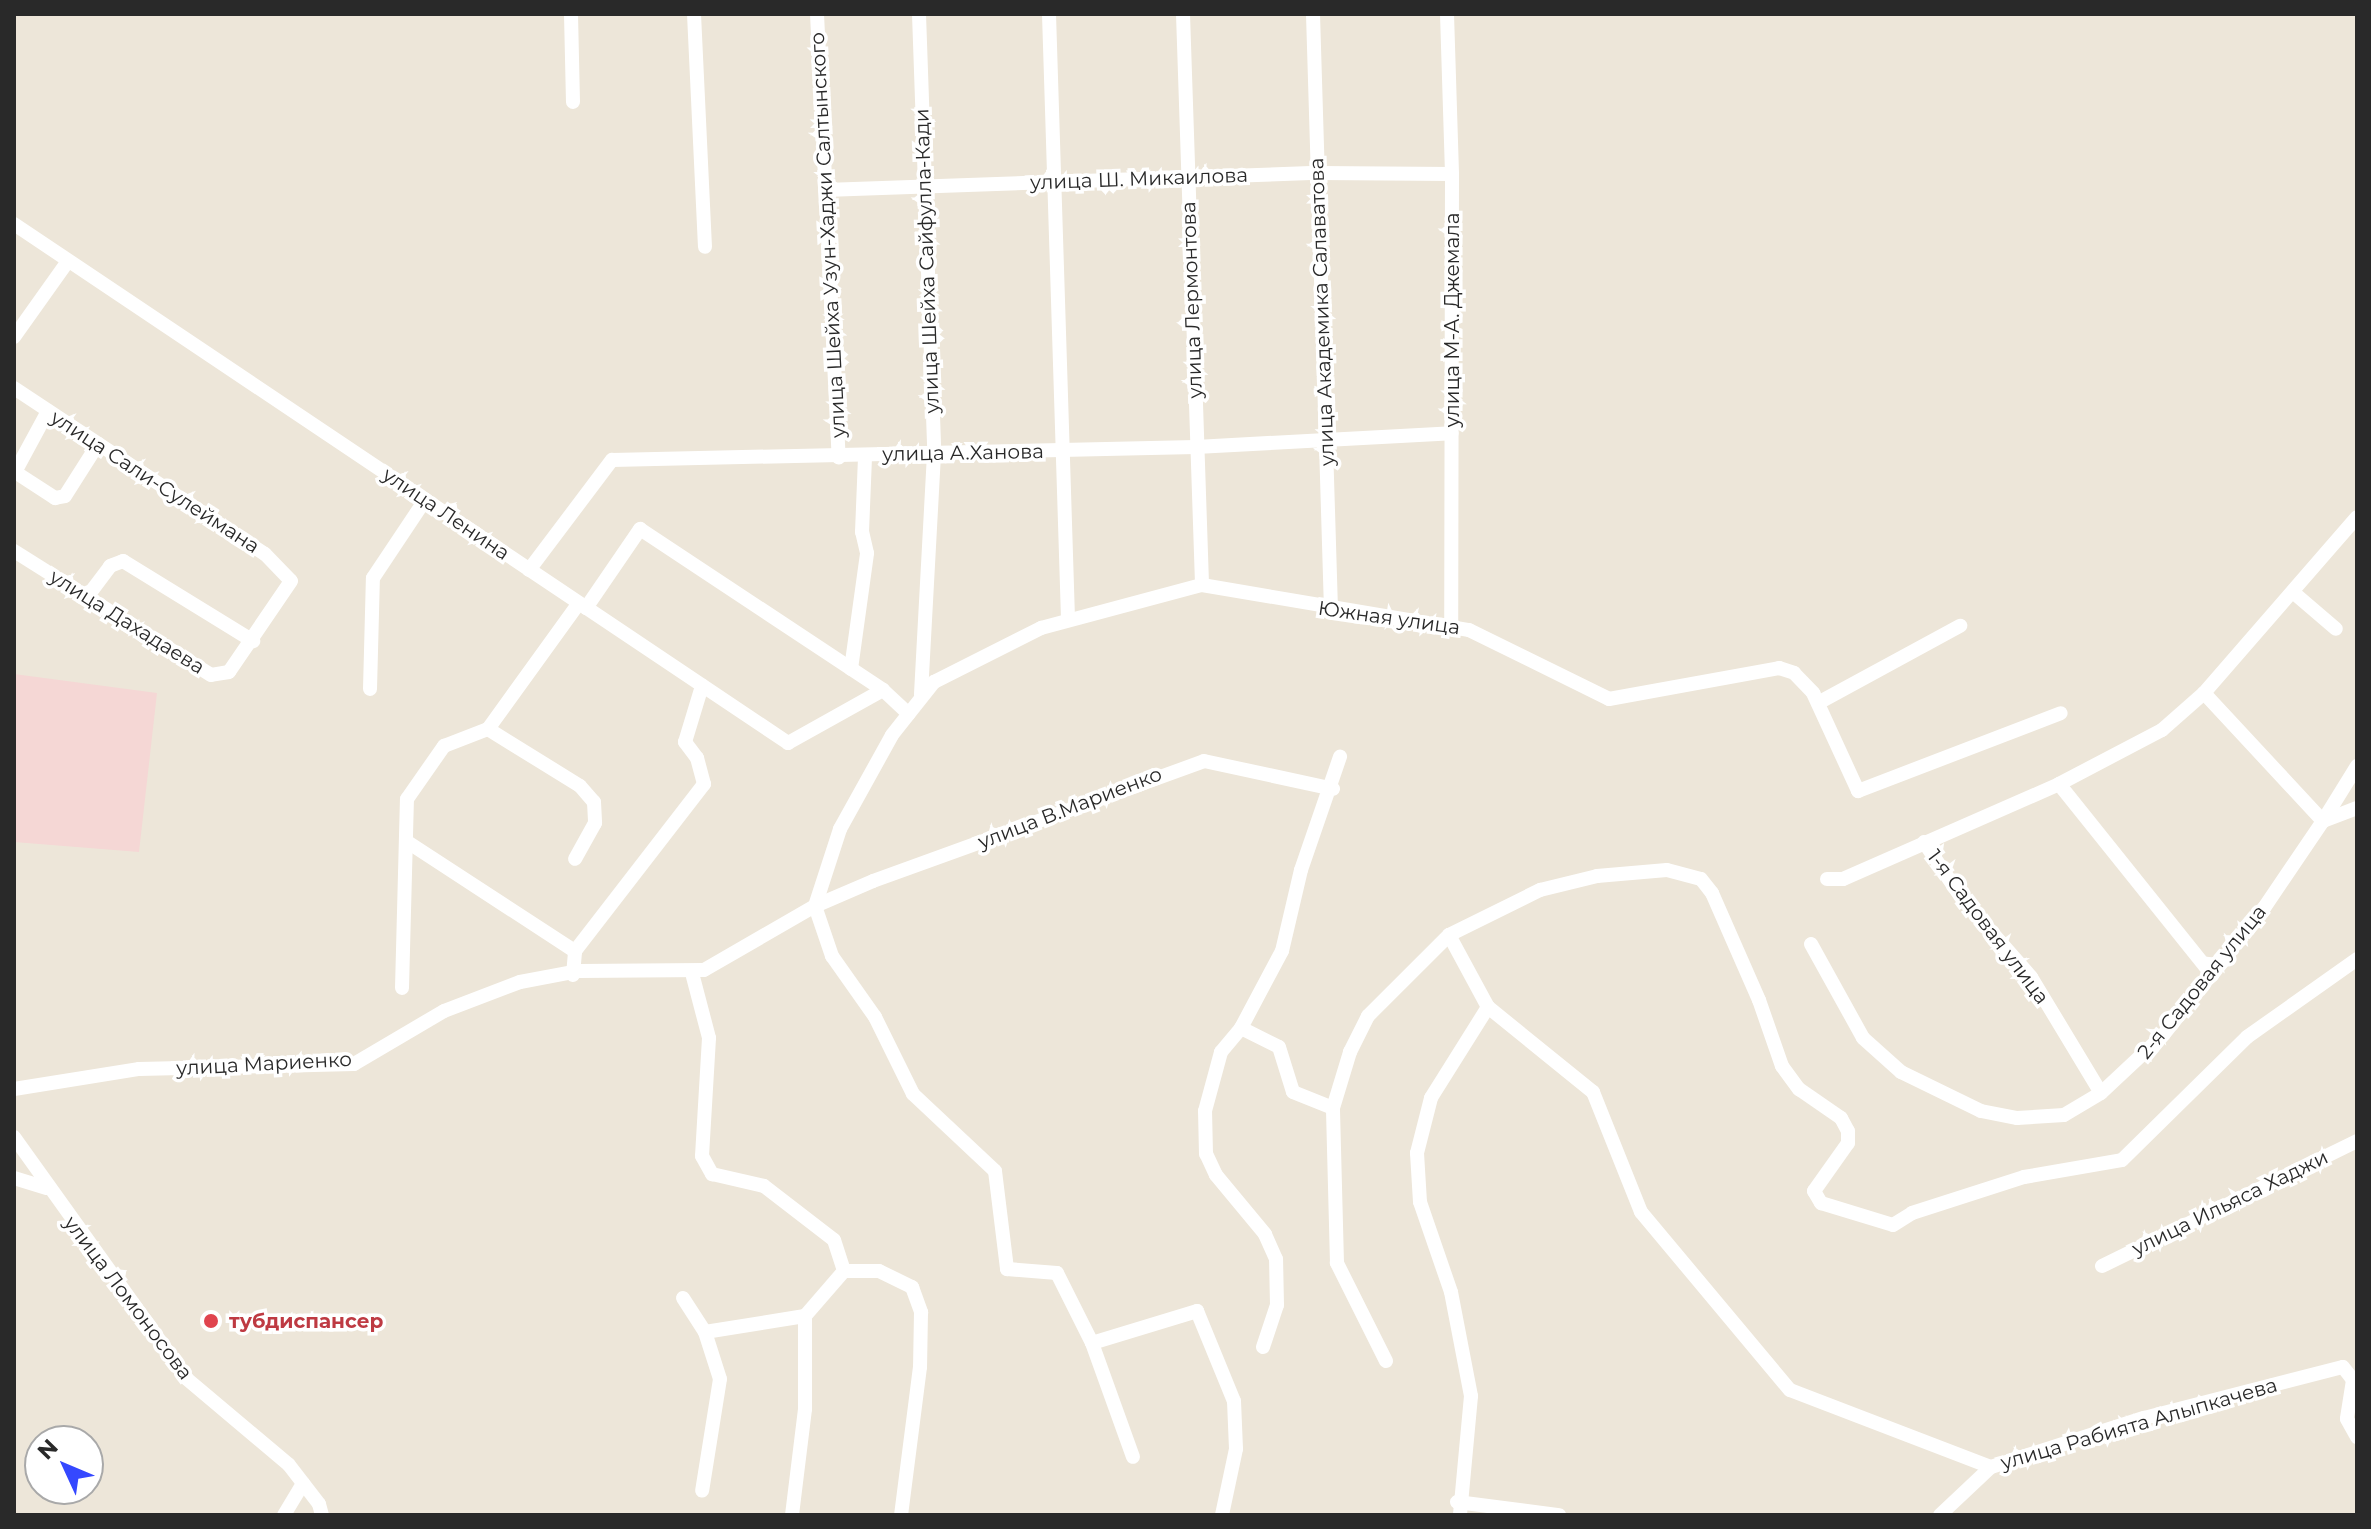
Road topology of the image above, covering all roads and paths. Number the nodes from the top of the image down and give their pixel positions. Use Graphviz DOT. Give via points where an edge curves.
graph roads {
  1 [pos="571,14"];
  2 [pos="694,14"];
  3 [pos="817,14"];
  4 [pos="919,14"];
  5 [pos="1049,14"];
  6 [pos="1183,14"];
  7 [pos="1313,14"];
  8 [pos="1447,14"];
  9 [pos="573,102"];
  10 [pos="1318,173"];
  11 [pos="1452,174"];
  12 [pos="1188,178"];
  13 [pos="1051,182"];
  14 [pos="925,187"];
  15 [pos="825,190"];
  16 [pos="14,224"];
  17 [pos="705,247"];
  18 [pos="68,261"];
  19 [pos="14,337"];
  20 [pos="14,388"];
  21 [pos="48,411"];
  22 [pos="1452,433"];
  23 [pos="1326,437"];
  24 [pos="98,444"];
  25 [pos="1196,447"];
  26 [pos="1061,451"];
  27 [pos="934,454"];
  28 [pos="865,456"];
  29 [pos="839,457"];
  30 [pos="425,500"];
  31 [pos="2357,517"];
  32 [pos="14,551"];
  33 [pos="529,570"];
  34 [pos="291,581"];
  35 [pos="1202,585"];
  36 [pos="2294,593"];
  37 [pos="87,597"];
  38 [pos="582,606"];
  39 [pos="1331,610"];
  40 [pos="1068,619"];
  41 [pos="1960,626"];
  42 [pos="1451,627"];
  43 [pos="2336,629"];
  44 [pos="253,641"];
  45 [pos="851,669"];
  46 [pos="702,686"];
  47 [pos="370,689"];
  48 [pos="883,690"];
  49 [pos="2204,693"];
  50 [pos="920,699"];
  51 [pos="1818,703"];
  52 [pos="2061,713"];
  53 [pos="909,714"];
  54 [pos="488,729"];
  55 [pos="1340,757"];
  56 [pos="2357,766"];
  57 [pos="2059,784"];
  58 [pos="1333,789"];
  59 [pos="2357,808"];
  60 [pos="2323,821"];
  61 [pos="406,841"];
  62 [pos="1924,842"];
  63 [pos="575,859"];
  64 [pos="1827,879"];
  65 [pos="815,906"];
  66 [pos="1449,935"];
  67 [pos="1811,944"];
  68 [pos="575,951"];
  69 [pos="2357,959"];
  70 [pos="692,973"];
  71 [pos="574,974"];
  72 [pos="2212,975"];
  73 [pos="402,988"];
  74 [pos="1488,1007"];
  75 [pos="1241,1028"];
  76 [pos="14,1089"];
  77 [pos="2101,1093"];
  78 [pos="1333,1108"];
  79 [pos="14,1137"];
  80 [pos="2357,1141"];
  81 [pos="14,1178"];
  82 [pos="46,1188"];
  83 [pos="2102,1266"];
  84 [pos="844,1271"];
  85 [pos="683,1298"];
  86 [pos="805,1316"];
  87 [pos="705,1332"];
  88 [pos="1092,1343"];
  89 [pos="1263,1347"];
  90 [pos="1386,1361"];
  91 [pos="2357,1437"];
  92 [pos="1133,1457"];
  93 [pos="1991,1467"];
  94 [pos="303,1483"];
  95 [pos="702,1491"];
  96 [pos="1458,1508"];
  97 [pos="284,1515"];
  98 [pos="322,1515"];
  99 [pos="792,1515"];
  100 [pos="901,1515"];
  101 [pos="1222,1515"];
  102 [pos="1559,1515"];
  103 [pos="1940,1515"];
  1 -- 9 [label="street"];
  2 -- 17 [label="street"];
  3 -- 15 [label="street, улица Шейха Узун-Хаджи Салтынского"];
  4 -- 14 [label="street, улица Шейха Сайфулла-Кади"];
  5 -- 13 [label="street"];
  6 -- 12 [label="street, улица Лермонтова"];
  7 -- 10 [label="street, улица Академика Салаватова"];
  8 -- 11 [label="street, улица М-А. Джемала"];
  10 -- 11 [label="street, улица Ш. Микаилова"];
  10 -- 12 [label="street, улица Ш. Микаилова"];
  10 -- 23 [label="street, улица Академика Салаватова"];
  11 -- 22 [label="street, улица М-А. Джемала"];
  12 -- 13 [label="street, улица Ш. Микаилова"];
  12 -- 25 [label="street, улица Лермонтова"];
  13 -- 14 [label="street, улица Ш. Микаилова"];
  13 -- 26 [label="street"];
  14 -- 15 [label="street, улица Ш. Микаилова"];
  14 -- 27 [label="street, улица Шейха Сайфулла-Кади"];
  15 -- 29 [label="street, улица Шейха Узун-Хаджи Салтынского"];
  16 -- 18 [label="street, улица Ленина"];
  18 -- 19 [label="street"];
  18 -- 30 [label="street, улица Ленина"];
  20 -- 21 [label="street, улица Сали-Сулеймана"];
  21 -- 24 [label="street, улица Сали-Сулеймана"];
  21 -- 24 [label="street" via="15,472 55,498 65,496"];
  22 -- 23 [label="street, улица А.Ханова"];
  22 -- 42 [label="street, улица М-А. Джемала"];
  23 -- 25 [label="street, улица А.Ханова"];
  23 -- 39 [label="street, улица Академика Салаватова"];
  24 -- 34 [label="street, улица Сали-Сулеймана" via="265,554"];
  25 -- 26 [label="street, улица А.Ханова"];
  25 -- 35 [label="street, улица Лермонтова"];
  26 -- 27 [label="street, улица А.Ханова"];
  26 -- 40 [label="street"];
  27 -- 28 [label="street, улица А.Ханова"];
  27 -- 50 [label="street, улица Шейха Сайфулла-Кади"];
  28 -- 29 [label="street, улица А.Ханова"];
  28 -- 45 [label="street" via="862,532 867,553"];
  29 -- 33 [label="street, улица А.Ханова" via="612,460"];
  30 -- 33 [label="street, улица Ленина"];
  30 -- 47 [label="street" via="373,578"];
  31 -- 36 [label="street, 1-я Садовая улица"];
  32 -- 37 [label="street, улица Дахадаева"];
  33 -- 38 [label="street, улица Ленина"];
  34 -- 44 [label="street, улица Дахадаева"];
  35 -- 39 [label="street, Южная улица"];
  35 -- 40 [label="street, Южная улица"];
  36 -- 43 [label="street"];
  36 -- 49 [label="street, 1-я Садовая улица"];
  37 -- 44 [label="street, улица Дахадаева" via="211,675 229,672"];
  37 -- 44 [label="street" via="110,566 123,561"];
  38 -- 45 [label="street" via="640,529"];
  38 -- 46 [label="street, улица Ленина"];
  38 -- 54 [label="street"];
  39 -- 42 [label="street, Южная улица"];
  40 -- 50 [label="street, Южная улица" via="934,682"];
  41 -- 51 [label="street"];
  42 -- 51 [label="street, Южная улица" via="1469,630 1609,699 1779,668 1794,673"];
  45 -- 48 [label="street"];
  46 -- 48 [label="street, улица Ленина" via="788,743"];
  46 -- 68 [label="street" via="685,742 697,758 704,784"];
  48 -- 53 [label="street"];
  49 -- 57 [label="street, 1-я Садовая улица" via="2162,730"];
  49 -- 60 [label="street"];
  50 -- 53 [label="street, Южная улица"];
  51 -- 52 [label="street, Южная улица" via="1858,791"];
  53 -- 65 [label="street, Южная улица" via="840,829"];
  54 -- 61 [label="street" via="444,746 407,799"];
  54 -- 63 [label="street" via="580,786 594,802 595,823"];
  55 -- 58 [label="street"];
  56 -- 60 [label="street, 2-я Садовая улица"];
  57 -- 62 [label="street, 1-я Садовая улица"];
  57 -- 72 [label="street"];
  58 -- 65 [label="street, улица В.Мариенко" via="1204,761"];
  58 -- 75 [label="street" via="1301,870 1282,951"];
  59 -- 60 [label="street"];
  60 -- 72 [label="street, 2-я Садовая улица"];
  61 -- 68 [label="street"];
  61 -- 73 [label="street"];
  62 -- 64 [label="street, 1-я Садовая улица" via="1843,879"];
  62 -- 77 [label="street, 1-я Садовая улица" via="1961,897 2031,977"];
  65 -- 70 [label="street, улица Мариенко"];
  65 -- 88 [label="street" via="832,956 875,1017 913,1094 995,1171 1007,1269 1057,1273"];
  66 -- 69 [label="street" via="1565,882 1667,870 1701,879 1759,1000 1782,1066 1799,1089 1841,1118 1848,1131 1848,1143 1814,1191 1821,1203 1893,1225 1912,1213 2024,1177 2122,1160 2247,1037"];
  66 -- 74 [label="street"];
  66 -- 78 [label="street" via="1368,1016 1350,1052"];
  67 -- 77 [label="street, 2-я Садовая улица" via="1863,1038 1901,1072 1981,1111 2017,1118 2064,1115"];
  68 -- 71 [label="street"];
  70 -- 71 [label="street, улица Мариенко"];
  70 -- 84 [label="street" via="709,1038 702,1156 712,1174 764,1186 834,1240"];
  71 -- 76 [label="street, улица Мариенко" via="520,982 444,1011 354,1064 139,1069"];
  72 -- 77 [label="street, 2-я Садовая улица" via="2164,1034"];
  74 -- 93 [label="street, улица Рабията Алыпкачева" via="1593,1092 1641,1212 1790,1390"];
  74 -- 96 [label="street" via="1431,1098 1417,1153 1420,1202 1451,1292 1471,1396"];
  75 -- 78 [label="street" via="1279,1047 1293,1092"];
  75 -- 89 [label="street" via="1221,1052 1204,1137 1216,1175 1265,1234 1276,1259 1277,1305"];
  78 -- 90 [label="street" via="1337,1263"];
  79 -- 82 [label="street, улица Ломоносова"];
  80 -- 83 [label="street, улица Ильяса Хаджи"];
  81 -- 82 [label="street"];
  82 -- 94 [label="street, улица Ломоносова" via="187,1379"];
  84 -- 86 [label="street"];
  84 -- 100 [label="street" via="879,1271 912,1287 921,1312 920,1367"];
  85 -- 87 [label="street"];
  86 -- 87 [label="street"];
  86 -- 99 [label="street" via="805,1409"];
  87 -- 95 [label="street" via="720,1379"];
  88 -- 92 [label="street"];
  88 -- 101 [label="street" via="1197,1311 1234,1401 1236,1449"];
  91 -- 93 [label="street, улица Рабията Алыпкачева" via="2347,1419 2353,1380 2343,1367 2144,1418"];
  93 -- 103 [label="street"];
  94 -- 97 [label="street"];
  94 -- 98 [label="street, улица Ломоносова"];
  96 -- 102 [label="street"];
}
